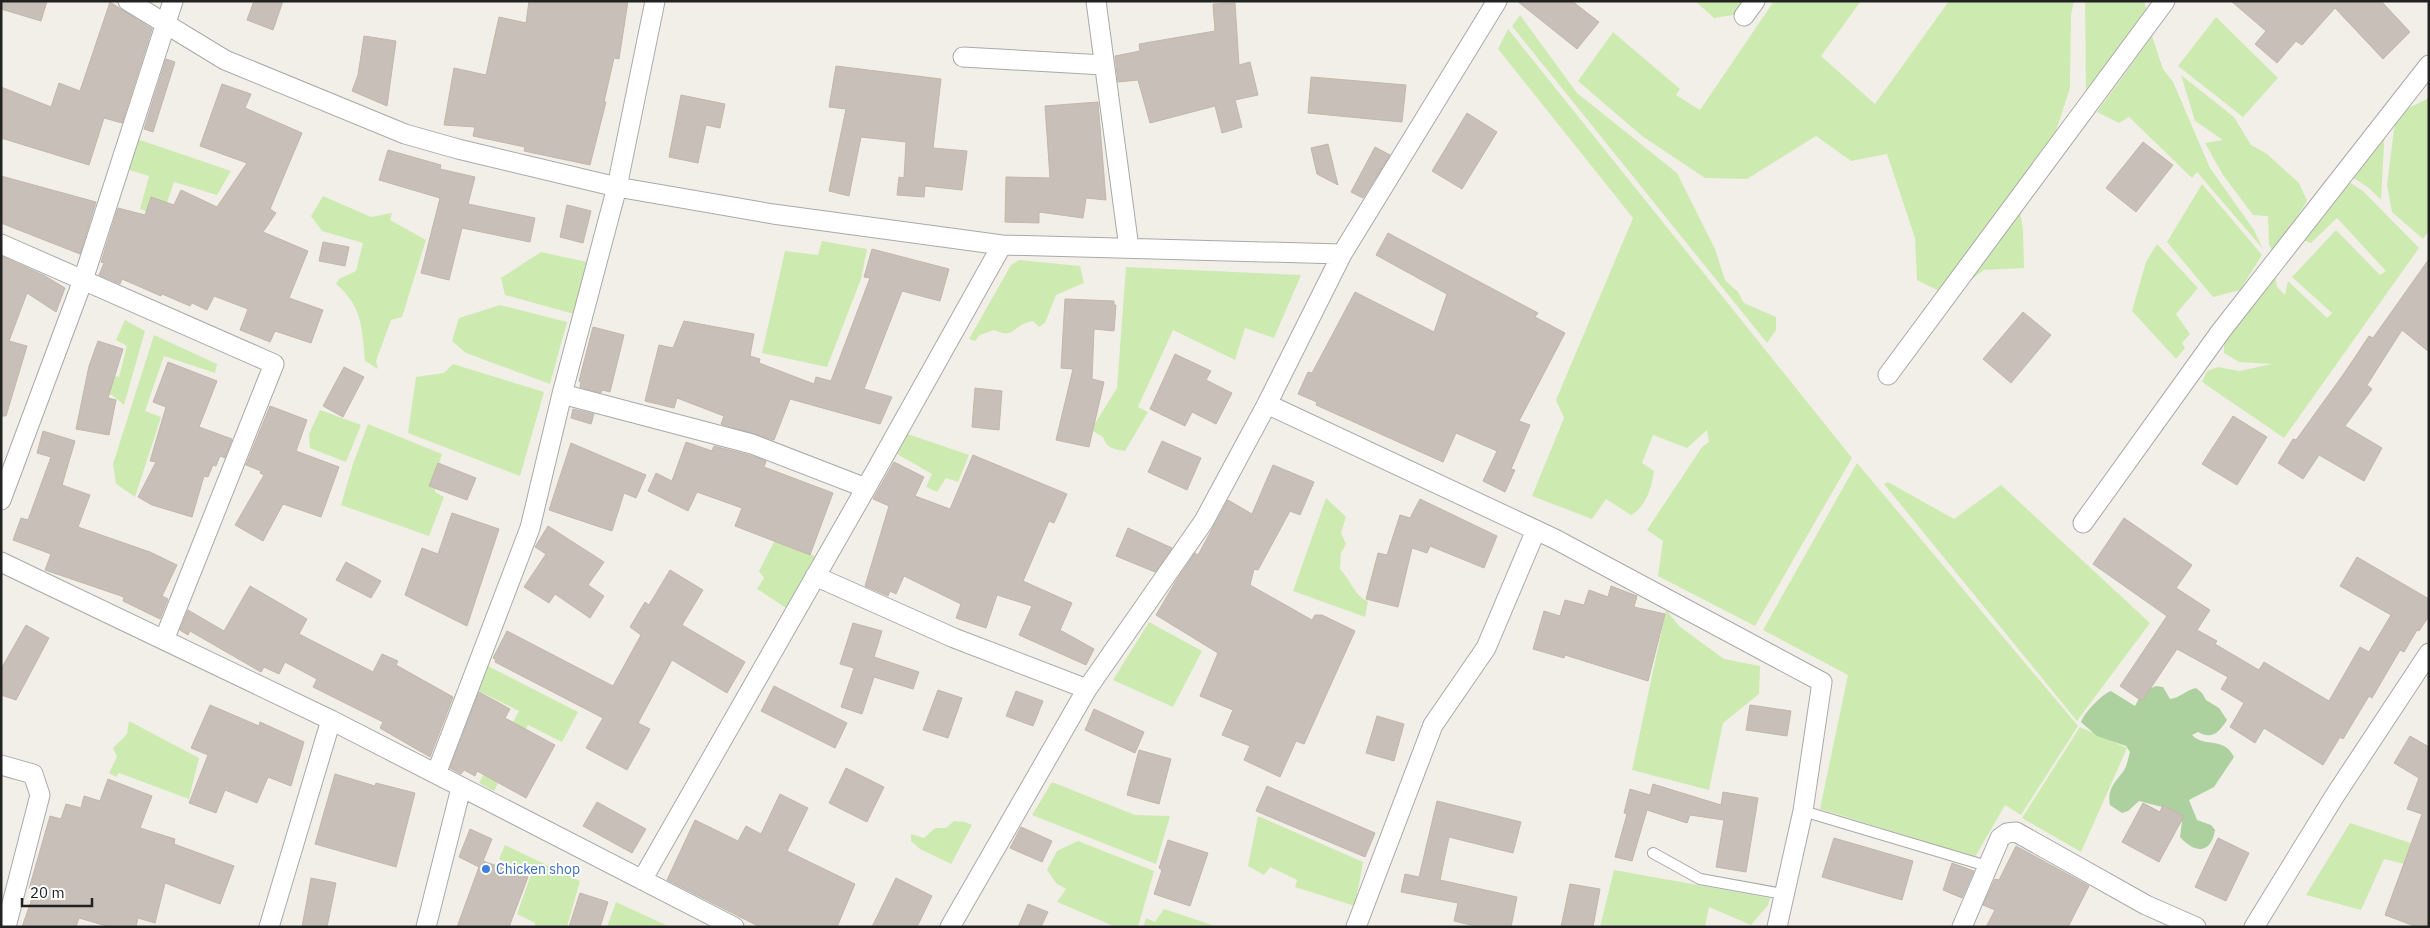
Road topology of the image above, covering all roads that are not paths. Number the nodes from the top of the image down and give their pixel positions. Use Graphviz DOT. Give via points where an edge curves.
graph roads {
  1 [pos="128,1"];
  2 [pos="173,1"];
  3 [pos="655,1"];
  4 [pos="1096,1"];
  5 [pos="1497,1"];
  6 [pos="2165,1"];
  7 [pos="166,22"];
  8 [pos="963,57"];
  9 [pos="1104,65"];
  10 [pos="2429,65"];
  11 [pos="617,187"];
  12 [pos="1,244"];
  13 [pos="1002,246"];
  14 [pos="1129,248"];
  15 [pos="1342,254"];
  16 [pos="83,280"];
  17 [pos="1888,375"];
  18 [pos="562,394"];
  19 [pos="1267,404"];
  20 [pos="866,488"];
  21 [pos="1,500"];
  22 [pos="2083,523"];
  23 [pos="1536,530"];
  24 [pos="1,562"];
  25 [pos="815,576"];
  26 [pos="164,640"];
  27 [pos="2429,653"];
  28 [pos="1087,689"];
  29 [pos="330,720"];
  30 [pos="1,765"];
  31 [pos="436,774"];
  32 [pos="461,788"];
  33 [pos="1804,811"];
  34 [pos="1652,853"];
  35 [pos="1987,866"];
  36 [pos="642,880"];
  37 [pos="1784,894"];
  38 [pos="705,920"];
  39 [pos="6,927"];
  40 [pos="269,927"];
  41 [pos="426,927"];
  42 [pos="734,927"];
  43 [pos="950,927"];
  44 [pos="1356,927"];
  45 [pos="1777,927"];
  46 [pos="1962,927"];
  47 [pos="2196,927"];
  48 [pos="2254,927"];
  1 -- 7 [label="street"];
  2 -- 7 [label="street"];
  3 -- 11 [label="street"];
  4 -- 9 [label="street"];
  5 -- 15 [label="street"];
  6 -- 17 [label="street"];
  7 -- 11 [label="street" via="225,60 406,134"];
  7 -- 16 [label="street"];
  8 -- 9 [label="street"];
  9 -- 14 [label="street"];
  10 -- 22 [label="street" via="2221,331"];
  11 -- 13 [label="street" via="773,214"];
  11 -- 18 [label="street"];
  12 -- 16 [label="street"];
  13 -- 14 [label="street"];
  13 -- 20 [label="street"];
  14 -- 15 [label="street"];
  15 -- 19 [label="street"];
  16 -- 21 [label="street"];
  16 -- 26 [label="street" via="274,364"];
  18 -- 20 [label="street" via="752,444"];
  18 -- 31 [label="street" via="530,528"];
  19 -- 23 [label="street"];
  19 -- 28 [label="street" via="1204,521"];
  20 -- 25 [label="street"];
  23 -- 33 [label="street" via="1822,682"];
  23 -- 44 [label="street" via="1486,648 1432,725"];
  24 -- 26 [label="street"];
  25 -- 28 [label="street" via="954,638"];
  25 -- 36 [label="street"];
  26 -- 29 [label="street"];
  27 -- 48 [label="street" via="2334,797"];
  28 -- 43 [label="street"];
  29 -- 31 [label="street"];
  29 -- 40 [label="street"];
  30 -- 39 [label="street" via="34,774 40,796"];
  31 -- 32 [label="street"];
  32 -- 36 [label="street"];
  32 -- 41 [label="street"];
  33 -- 35 [label="lane"];
  33 -- 37 [label="street"];
  34 -- 37 [label="lane" via="1700,879"];
  35 -- 46 [label="street"];
  35 -- 47 [label="street" via="2000,838 2016,832 2146,905"];
  36 -- 38 [label="street"];
  37 -- 45 [label="street"];
  38 -- 42 [label="street"];
}
